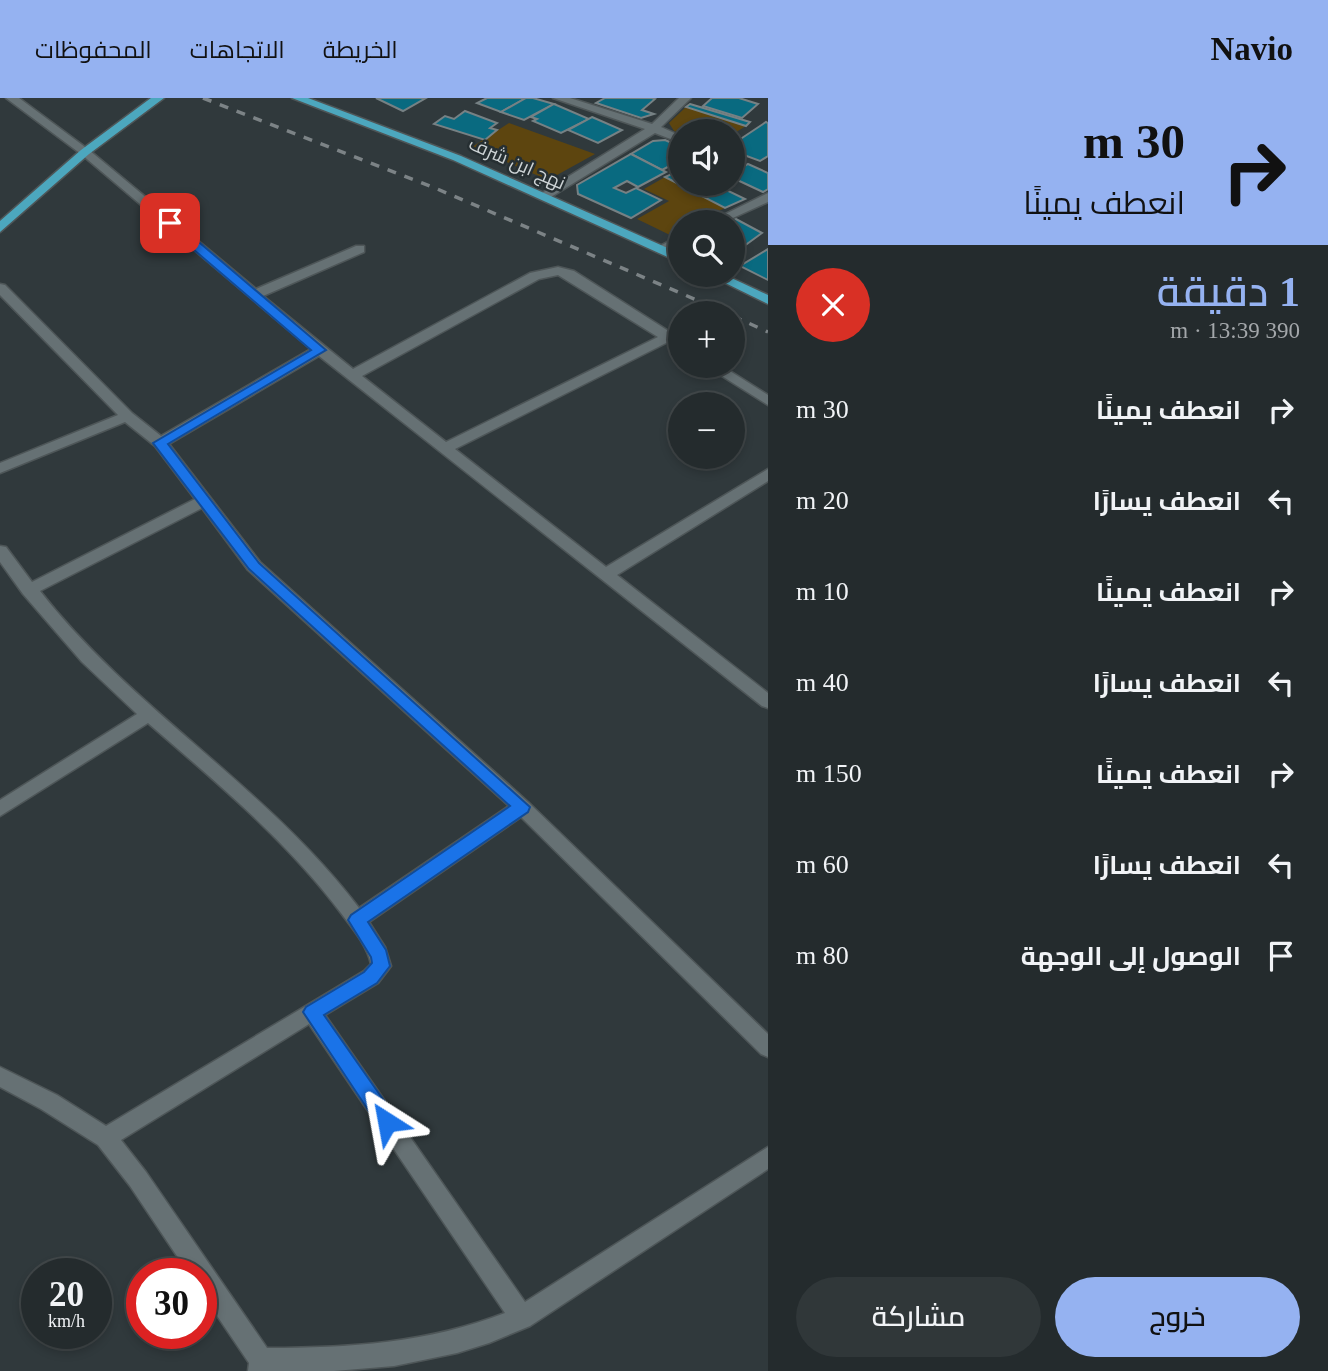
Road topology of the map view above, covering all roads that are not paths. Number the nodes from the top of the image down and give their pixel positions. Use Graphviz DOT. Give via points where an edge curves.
graph roads {
  1 [pos="12,98"];
  2 [pos="158,98"];
  3 [pos="298,98"];
  4 [pos="310,98"];
  5 [pos="559,98"];
  6 [pos="685,98"];
  7 [pos="335,110"];
  8 [pos="654,128"];
  9 [pos="668,134"];
  10 [pos="85,152"];
  11 [pos="546,197"];
  12 [pos="768,197"];
  13 [pos="740,210"];
  14 [pos="0,228"];
  15 [pos="668,245"];
  16 [pos="360,249"];
  17 [pos="660,249"];
  18 [pos="668,252"];
  19 [pos="740,287"];
  20 [pos="0,288"];
  21 [pos="254,295"];
  22 [pos="768,300"];
  23 [pos="668,337"];
  24 [pos="320,350"];
  25 [pos="353,375"];
  26 [pos="732,378"];
  27 [pos="768,401"];
  28 [pos="127,416"];
  29 [pos="160,443"];
  30 [pos="445,448"];
  31 [pos="0,468"];
  32 [pos="768,474"];
  33 [pos="206,500"];
  34 [pos="2,558"];
  35 [pos="605,575"];
  36 [pos="29,590"];
  37 [pos="768,702"];
  38 [pos="150,714"];
  39 [pos="522,807"];
  40 [pos="0,809"];
  41 [pos="357,920"];
  42 [pos="312,1012"];
  43 [pos="768,1048"];
  44 [pos="0,1076"];
  45 [pos="106,1138"];
  46 [pos="768,1157"];
  47 [pos="522,1318"];
  48 [pos="261,1366"];
  1 -- 10 [label="street"];
  2 -- 10 [label="main road"];
  3 -- 7 [label="main road, نهج ابن شرف"];
  4 -- 7 [label="main road, نهج ابن شرف"];
  5 -- 8 [label="street"];
  6 -- 8 [label="street"];
  7 -- 11 [label="main road, نهج ابن شرف"];
  8 -- 9 [label="street"];
  8 -- 11 [label="street"];
  10 -- 14 [label="main road"];
  10 -- 21 [label="street"];
  11 -- 17 [label="main road, نهج ابن شرف"];
  12 -- 13 [label="street"];
  15 -- 17 [label="street"];
  16 -- 21 [label="street"];
  17 -- 18 [label="main road, نهج ابن شرف"];
  19 -- 22 [label="main road"];
  20 -- 28 [label="street"];
  21 -- 24 [label="street"];
  23 -- 25 [label="street" via="558,271 536,276"];
  23 -- 30 [label="street"];
  24 -- 25 [label="street"];
  24 -- 29 [label="street"];
  25 -- 30 [label="street"];
  26 -- 27 [label="street"];
  28 -- 29 [label="street"];
  28 -- 31 [label="street"];
  29 -- 33 [label="street"];
  30 -- 35 [label="street"];
  32 -- 35 [label="street"];
  33 -- 36 [label="street"];
  33 -- 39 [label="street" via="254,566"];
  34 -- 36 [label="street"];
  35 -- 37 [label="street"];
  36 -- 38 [label="street" via="101,671"];
  38 -- 40 [label="street"];
  38 -- 41 [label="street" via="298,847"];
  39 -- 41 [label="street"];
  39 -- 43 [label="street"];
  41 -- 42 [label="street" via="380,955 381,966 371,977"];
  42 -- 45 [label="street"];
  42 -- 47 [label="street"];
  44 -- 45 [label="street"];
  45 -- 48 [label="street"];
  46 -- 47 [label="street"];
  47 -- 48 [label="street" via="480,1336 415,1353"];
}
